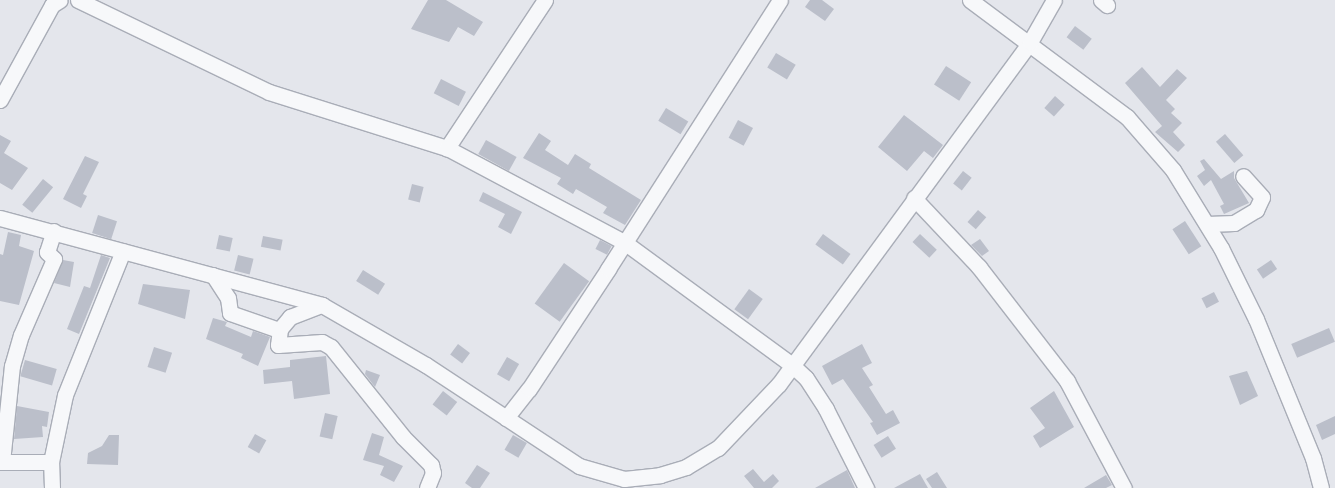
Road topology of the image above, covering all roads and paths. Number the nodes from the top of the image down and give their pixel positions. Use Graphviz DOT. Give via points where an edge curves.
graph roads {
  1 [pos="60,0"];
  2 [pos="78,0"];
  3 [pos="545,0"];
  4 [pos="780,0"];
  5 [pos="970,0"];
  6 [pos="1054,0"];
  7 [pos="1030,42"];
  8 [pos="0,100"];
  9 [pos="447,148"];
  10 [pos="1243,176"];
  11 [pos="914,198"];
  12 [pos="0,218"];
  13 [pos="1206,224"];
  14 [pos="54,231"];
  15 [pos="624,242"];
  16 [pos="122,252"];
  17 [pos="214,274"];
  18 [pos="322,305"];
  19 [pos="280,329"];
  20 [pos="792,365"];
  21 [pos="506,418"];
  22 [pos="1,462"];
  23 [pos="51,462"];
  24 [pos="52,488"];
  25 [pos="427,488"];
  26 [pos="866,488"];
  27 [pos="1124,488"];
  28 [pos="1321,488"];
  1 -- 8 [label="street" via="52,6"];
  2 -- 9 [label="street" via="269,92"];
  3 -- 9 [label="street"];
  4 -- 15 [label="street"];
  5 -- 7 [label="street"];
  6 -- 7 [label="street"];
  7 -- 11 [label="street"];
  7 -- 13 [label="street" via="1137,127 1173,170"];
  9 -- 15 [label="street"];
  10 -- 13 [label="street" via="1262,196 1256,210 1234,223"];
  11 -- 20 [label="street"];
  11 -- 27 [label="street" via="979,266 1067,381"];
  12 -- 14 [label="street"];
  13 -- 28 [label="street" via="1234,272 1276,366 1313,458"];
  14 -- 16 [label="street"];
  14 -- 22 [label="street" via="47,252 54,259 12,366"];
  15 -- 20 [label="street"];
  15 -- 21 [label="street" via="529,389"];
  16 -- 17 [label="street"];
  16 -- 23 [label="street" via="65,395"];
  17 -- 18 [label="street"];
  17 -- 19 [label="street" via="228,298 230,313"];
  18 -- 19 [label="street" via="290,317"];
  18 -- 21 [label="street" via="426,365"];
  19 -- 25 [label="street" via="278,345 322,342 331,347 403,437 432,465 433,473"];
  20 -- 21 [label="street" via="764,402 718,448 686,467 660,475 624,479 579,466"];
  20 -- 26 [label="street" via="806,378 826,409"];
  22 -- 23 [label="street"];
  23 -- 24 [label="street"];
}
